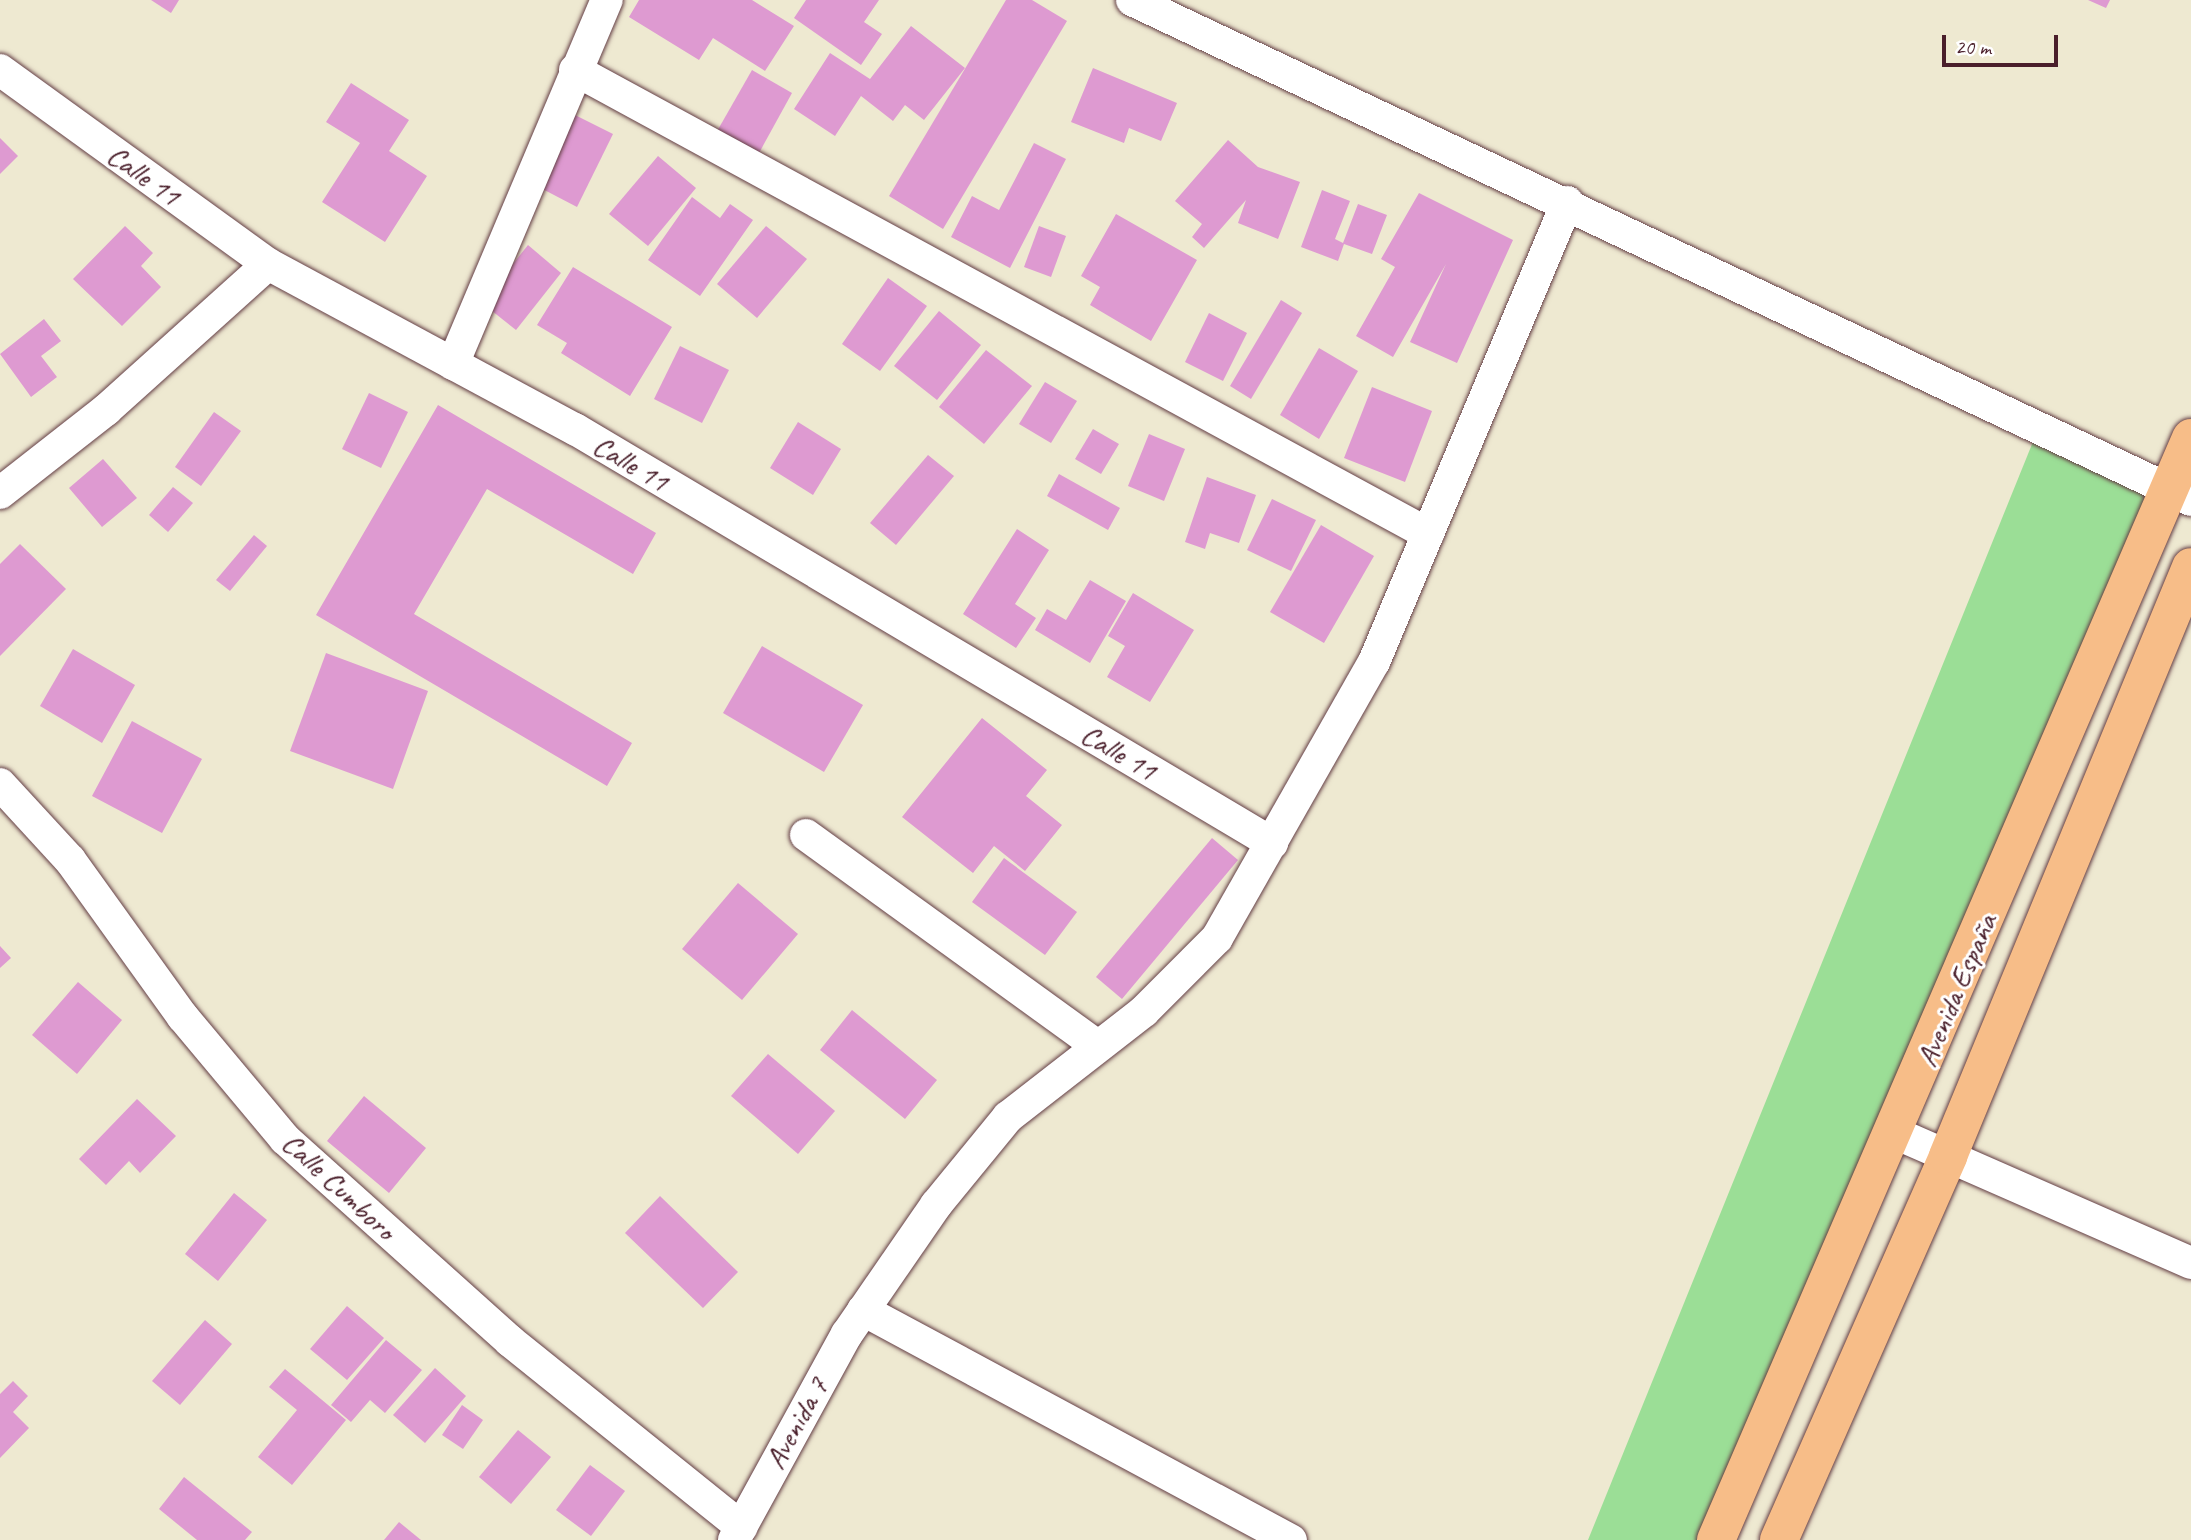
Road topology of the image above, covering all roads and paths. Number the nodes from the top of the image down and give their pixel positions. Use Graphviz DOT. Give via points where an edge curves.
graph roads {
  1 [pos="607,0"];
  2 [pos="1132,0"];
  3 [pos="575,70"];
  4 [pos="0,71"];
  5 [pos="1567,202"];
  6 [pos="268,264"];
  7 [pos="453,364"];
  8 [pos="2191,438"];
  9 [pos="0,493"];
  10 [pos="2180,494"];
  11 [pos="1428,534"];
  12 [pos="2191,567"];
  13 [pos="2181,625"];
  14 [pos="0,784"];
  15 [pos="806,835"];
  16 [pos="1272,843"];
  17 [pos="1097,1046"];
  18 [pos="1895,1133"];
  19 [pos="1948,1156"];
  20 [pos="2191,1262"];
  21 [pos="863,1310"];
  22 [pos="738,1534"];
  23 [pos="1291,1540"];
  24 [pos="1716,1540"];
  25 [pos="1779,1540"];
  1 -- 3 [label="street"];
  2 -- 5 [label="street"];
  3 -- 7 [label="street"];
  3 -- 11 [label="street"];
  4 -- 6 [label="street, Calle 11"];
  5 -- 10 [label="street"];
  5 -- 11 [label="street, Avenida 7"];
  6 -- 7 [label="street, Calle 11"];
  6 -- 9 [label="street" via="106,410"];
  7 -- 16 [label="street, Calle 11"];
  8 -- 10 [label="highway, Avenida España"];
  10 -- 18 [label="highway, Avenida España"];
  11 -- 16 [label="street, Avenida 7" via="1374,662"];
  12 -- 13 [label="highway, Avenida España"];
  13 -- 19 [label="highway, Avenida España"];
  14 -- 22 [label="street, Calle Cumboro" via="70,860 183,1017 285,1139 510,1341"];
  15 -- 17 [label="street"];
  16 -- 17 [label="street, Avenida 7" via="1217,938 1144,1011"];
  17 -- 21 [label="street, Avenida 7" via="1009,1117"];
  18 -- 19 [label="street"];
  18 -- 24 [label="highway, Avenida España"];
  19 -- 20 [label="street"];
  19 -- 25 [label="highway, Avenida España"];
  21 -- 22 [label="street, Avenida 7"];
  21 -- 23 [label="street"];
}
